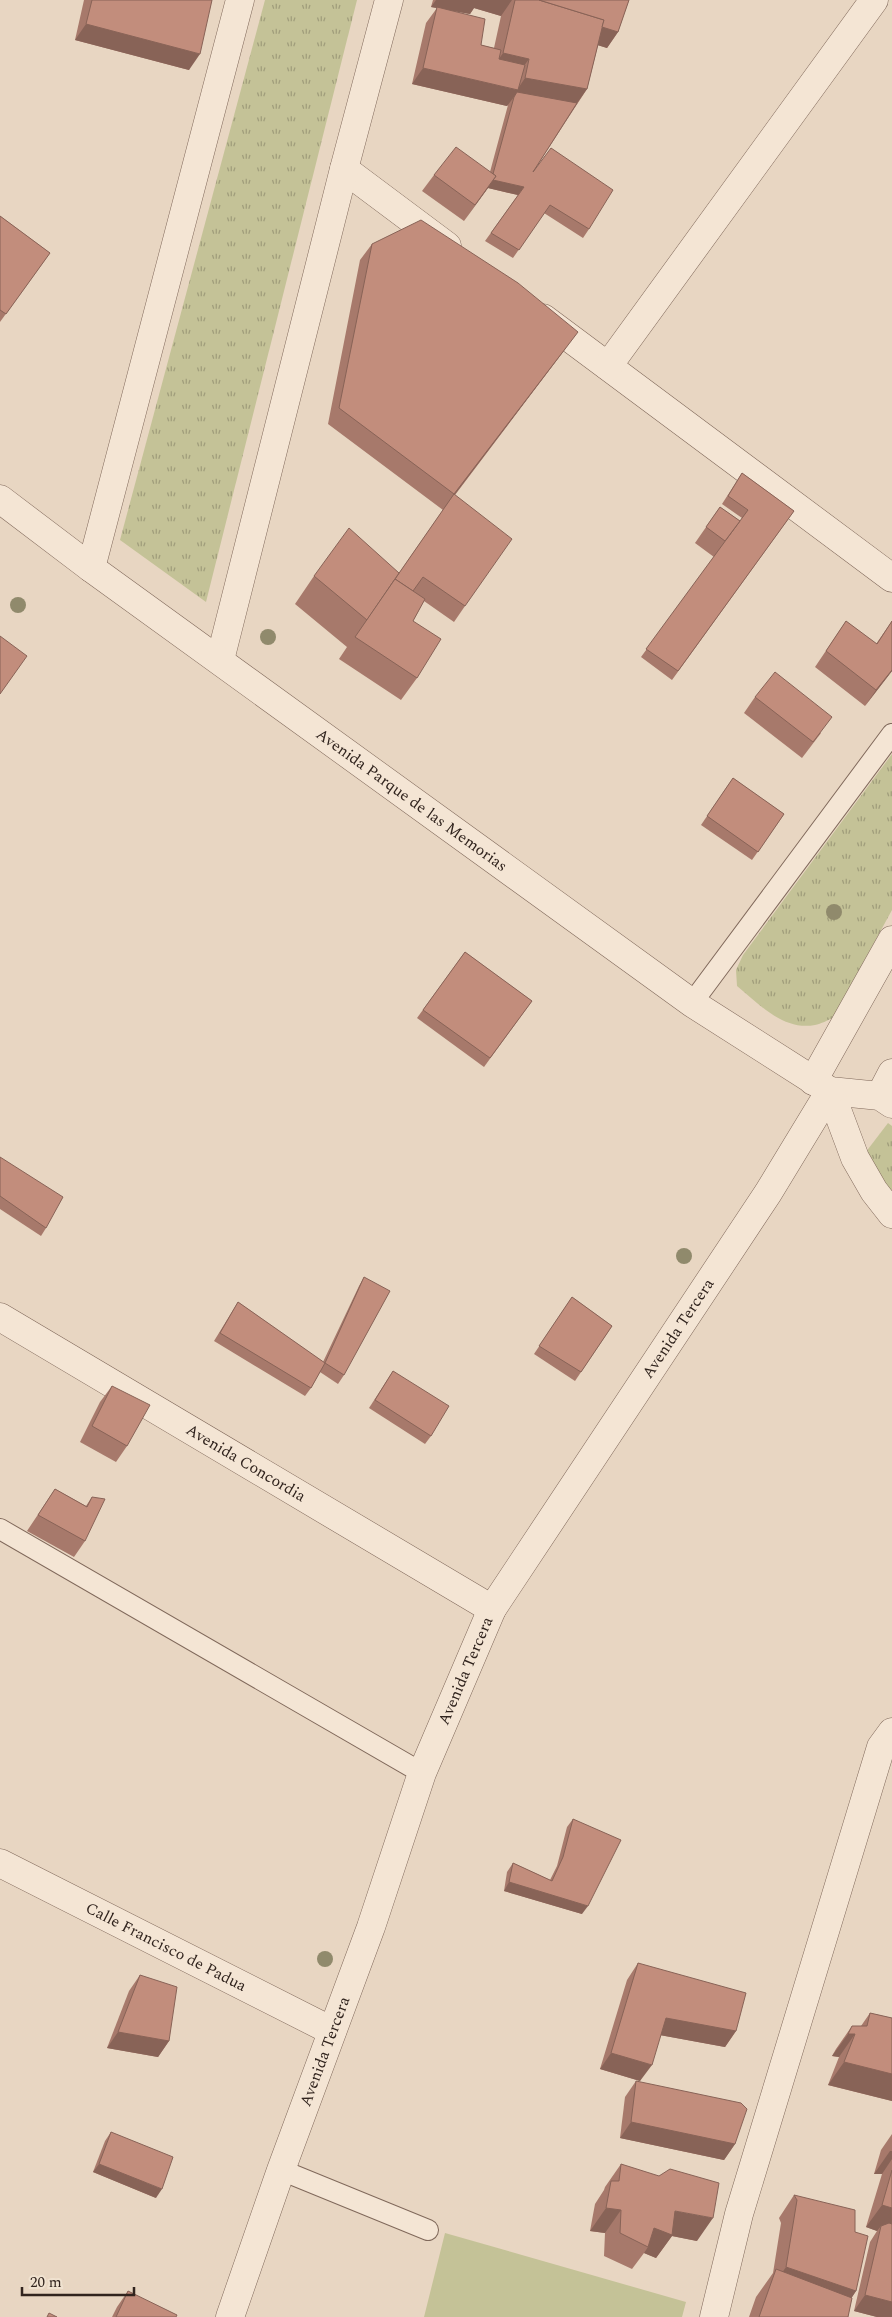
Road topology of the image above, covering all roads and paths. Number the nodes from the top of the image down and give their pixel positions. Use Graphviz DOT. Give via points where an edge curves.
graph roads {
  1 [pos="240,0"];
  2 [pos="389,0"];
  3 [pos="874,0"];
  4 [pos="344,169"];
  5 [pos="464,259"];
  6 [pos="520,300"];
  7 [pos="608,366"];
  8 [pos="0,498"];
  9 [pos="91,568"];
  10 [pos="892,578"];
  11 [pos="220,660"];
  12 [pos="892,734"];
  13 [pos="892,940"];
  14 [pos="692,1003"];
  15 [pos="822,1086"];
  16 [pos="888,1091"];
  17 [pos="892,1214"];
  18 [pos="0,1316"];
  19 [pos="0,1529"];
  20 [pos="492,1609"];
  21 [pos="892,1732"];
  22 [pos="422,1773"];
  23 [pos="0,1863"];
  24 [pos="332,2031"];
  25 [pos="282,2170"];
  26 [pos="428,2230"];
  27 [pos="230,2317"];
  28 [pos="714,2317"];
  1 -- 9 [label="street"];
  2 -- 4 [label="street"];
  3 -- 7 [label="street"];
  4 -- 5 [label="street"];
  4 -- 11 [label="street"];
  6 -- 7 [label="street"];
  7 -- 10 [label="street"];
  8 -- 9 [label="street, Avenida Parque de las Memorias"];
  9 -- 11 [label="street, Avenida Parque de las Memorias"];
  11 -- 14 [label="street, Avenida Parque de las Memorias"];
  12 -- 14 [label="lane"];
  13 -- 15 [label="street, Avenida Tercera"];
  14 -- 15 [label="street, Avenida Parque de las Memorias"];
  15 -- 16 [label="street"];
  15 -- 17 [label="street" via="855,1158"];
  15 -- 20 [label="street, Avenida Tercera" via="768,1192"];
  18 -- 20 [label="street, Avenida Concordia"];
  19 -- 22 [label="lane"];
  20 -- 22 [label="street, Avenida Tercera"];
  21 -- 28 [label="street" via="881,1747 739,2214"];
  22 -- 24 [label="street, Avenida Tercera" via="371,1927"];
  23 -- 24 [label="street, Calle Francisco de Padua"];
  24 -- 25 [label="street, Avenida Tercera"];
  25 -- 26 [label="lane"];
  25 -- 27 [label="street, Avenida Tercera"];
}
